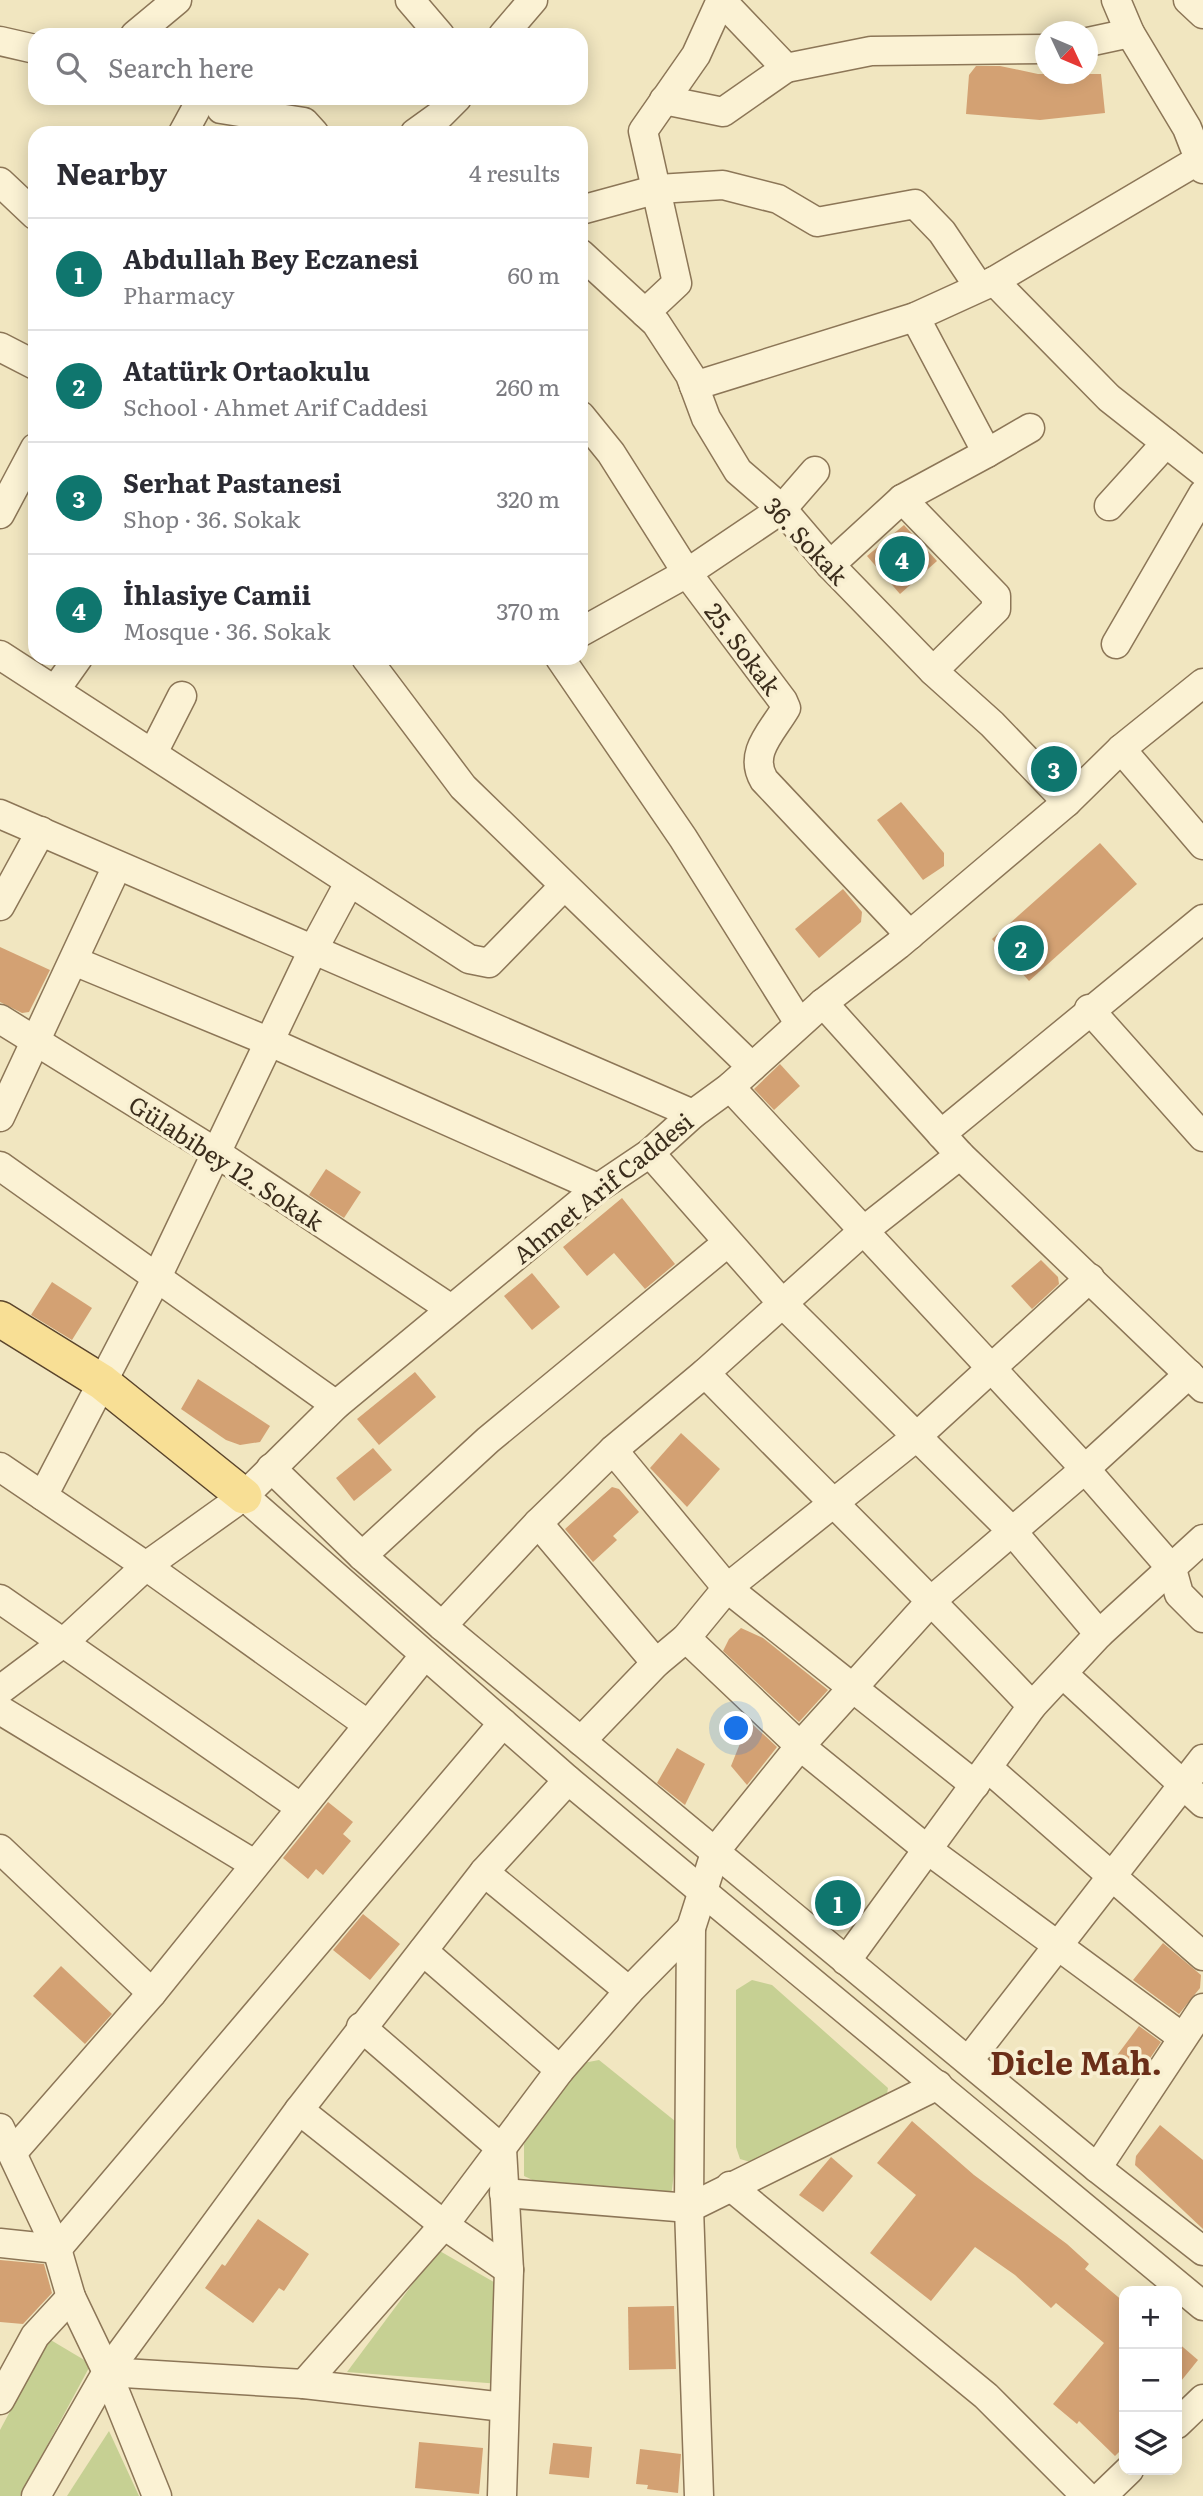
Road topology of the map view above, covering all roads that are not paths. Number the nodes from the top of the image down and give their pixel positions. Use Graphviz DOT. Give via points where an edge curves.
graph roads {
  1 [pos="177,0"];
  2 [pos="410,0"];
  3 [pos="533,0"];
  4 [pos="1116,0"];
  5 [pos="1188,0"];
  6 [pos="722,1"];
  7 [pos="1203,14"];
  8 [pos="143,28"];
  9 [pos="434,28"];
  10 [pos="509,28"];
  11 [pos="1130,33"];
  12 [pos="1098,40"];
  13 [pos="0,41"];
  14 [pos="28,47"];
  15 [pos="1035,49"];
  16 [pos="786,68"];
  17 [pos="664,100"];
  18 [pos="207,105"];
  19 [pos="213,105"];
  20 [pos="224,105"];
  21 [pos="450,105"];
  22 [pos="189,126"];
  23 [pos="231,126"];
  24 [pos="308,126"];
  25 [pos="427,126"];
  26 [pos="1195,126"];
  27 [pos="1200,165"];
  28 [pos="0,182"];
  29 [pos="658,188"];
  30 [pos="28,208"];
  31 [pos="588,208"];
  32 [pos="588,260"];
  33 [pos="986,284"];
  34 [pos="645,313"];
  35 [pos="915,317"];
  36 [pos="0,347"];
  37 [pos="28,361"];
  38 [pos="694,386"];
  39 [pos="588,425"];
  40 [pos="1030,428"];
  41 [pos="1166,443"];
  42 [pos="987,453"];
  43 [pos="28,461"];
  44 [pos="815,471"];
  45 [pos="1203,472"];
  46 [pos="1203,494"];
  47 [pos="902,499"];
  48 [pos="1109,506"];
  49 [pos="782,509"];
  50 [pos="0,514"];
  51 [pos="830,565"];
  52 [pos="687,573"];
  53 [pos="588,628"];
  54 [pos="1116,644"];
  55 [pos="0,655"];
  56 [pos="73,665"];
  57 [pos="371,665"];
  58 [pos="565,665"];
  59 [pos="933,671"];
  60 [pos="1203,683"];
  61 [pos="56,689"];
  62 [pos="182,696"];
  63 [pos="1121,749"];
  64 [pos="153,754"];
  65 [pos="1067,802"];
  66 [pos="0,814"];
  67 [pos="41,831"];
  68 [pos="1203,845"];
  69 [pos="117,866"];
  70 [pos="349,883"];
  71 [pos="564,886"];
  72 [pos="0,906"];
  73 [pos="1203,919"];
  74 [pos="910,935"];
  75 [pos="313,950"];
  76 [pos="74,961"];
  77 [pos="823,1003"];
  78 [pos="1089,1009"];
  79 [pos="0,1019"];
  80 [pos="799,1023"];
  81 [pos="270,1042"];
  82 [pos="36,1043"];
  83 [pos="752,1067"];
  84 [pos="730,1087"];
  85 [pos="693,1114"];
  86 [pos="0,1117"];
  87 [pos="940,1134"];
  88 [pos="1203,1138"];
  89 [pos="215,1152"];
  90 [pos="650,1153"];
  91 [pos="960,1155"];
  92 [pos="0,1166"];
  93 [pos="598,1188"];
  94 [pos="862,1232"];
  95 [pos="727,1242"];
  96 [pos="157,1277"];
  97 [pos="1090,1278"];
  98 [pos="782,1303"];
  99 [pos="451,1310"];
  100 [pos="0,1319"];
  101 [pos="992,1367"];
  102 [pos="705,1373"];
  103 [pos="1196,1381"];
  104 [pos="102,1382"];
  105 [pos="336,1405"];
  106 [pos="915,1438"];
  107 [pos="613,1450"];
  108 [pos="0,1467"];
  109 [pos="271,1468"];
  110 [pos="1085,1469"];
  111 [pos="43,1496"];
  112 [pos="244,1496"];
  113 [pos="832,1504"];
  114 [pos="538,1523"];
  115 [pos="1012,1531"];
  116 [pos="1203,1539"];
  117 [pos="362,1556"];
  118 [pos="146,1566"];
  119 [pos="1172,1569"];
  120 [pos="727,1588"];
  121 [pos="0,1599"];
  122 [pos="932,1600"];
  123 [pos="1203,1618"];
  124 [pos="442,1626"];
  125 [pos="1099,1634"];
  126 [pos="686,1638"];
  127 [pos="64,1642"];
  128 [pos="424,1656"];
  129 [pos="656,1662"];
  130 [pos="1063,1674"];
  131 [pos="0,1690"];
  132 [pos="854,1690"];
  133 [pos="1032,1706"];
  134 [pos="0,1710"];
  135 [pos="503,1723"];
  136 [pos="367,1724"];
  137 [pos="581,1741"];
  138 [pos="800,1746"];
  139 [pos="1203,1759"];
  140 [pos="981,1776"];
  141 [pos="568,1780"];
  142 [pos="1193,1794"];
  143 [pos="300,1807"];
  144 [pos="0,1849"];
  145 [pos="716,1850"];
  146 [pos="928,1850"];
  147 [pos="254,1864"];
  148 [pos="484,1872"];
  149 [pos="1113,1877"];
  150 [pos="702,1892"];
  151 [pos="691,1928"];
  152 [pos="1058,1948"];
  153 [pos="423,1951"];
  154 [pos="1203,1956"];
  155 [pos="846,1961"];
  156 [pos="629,1991"];
  157 [pos="152,1993"];
  158 [pos="1203,2008"];
  159 [pos="361,2027"];
  160 [pos="1182,2037"];
  161 [pos="969,2060"];
  162 [pos="560,2070"];
  163 [pos="939,2085"];
  164 [pos="299,2110"];
  165 [pos="6,2140"];
  166 [pos="502,2149"];
  167 [pos="1097,2168"];
  168 [pos="730,2186"];
  169 [pos="504,2193"];
  170 [pos="689,2208"];
  171 [pos="444,2225"];
  172 [pos="0,2243"];
  173 [pos="57,2249"];
  174 [pos="1202,2249"];
  175 [pos="509,2270"];
  176 [pos="71,2297"];
  177 [pos="1203,2305"];
  178 [pos="107,2372"];
  179 [pos="304,2384"];
  180 [pos="1,2398"];
  181 [pos="1203,2399"];
  182 [pos="504,2407"];
  183 [pos="1182,2419"];
  184 [pos="1124,2475"];
  185 [pos="36,2496"];
  186 [pos="157,2496"];
  187 [pos="502,2496"];
  188 [pos="699,2496"];
  189 [pos="1086,2496"];
  190 [pos="1102,2496"];
  1 -- 8 [label="street"];
  2 -- 9 [label="street"];
  3 -- 10 [label="street"];
  4 -- 11 [label="street"];
  5 -- 7 [label="street"];
  6 -- 16 [label="street"];
  6 -- 17 [label="street" via="696,55"];
  11 -- 12 [label="street"];
  11 -- 26 [label="street"];
  13 -- 14 [label="street"];
  15 -- 16 [label="street" via="871,51"];
  16 -- 17 [label="street" via="723,112"];
  17 -- 29 [label="street" via="643,131"];
  18 -- 22 [label="street"];
  19 -- 23 [label="street"];
  20 -- 24 [label="street"];
  21 -- 25 [label="street"];
  26 -- 27 [label="street"];
  27 -- 33 [label="street"];
  28 -- 30 [label="street"];
  29 -- 31 [label="street"];
  29 -- 33 [label="street" via="723,185 778,199 817,222 915,204"];
  29 -- 34 [label="street" via="677,283"];
  32 -- 34 [label="street, 36. Sokak"];
  33 -- 35 [label="street"];
  33 -- 41 [label="street" via="1108,398"];
  34 -- 38 [label="street, 36. Sokak" via="656,323"];
  35 -- 38 [label="street"];
  35 -- 42 [label="street"];
  36 -- 37 [label="street"];
  38 -- 49 [label="street, 36. Sokak" via="706,418 738,471"];
  39 -- 52 [label="street, 25. Sokak"];
  40 -- 42 [label="street"];
  41 -- 45 [label="street"];
  41 -- 48 [label="street"];
  42 -- 47 [label="street"];
  43 -- 50 [label="street"];
  44 -- 49 [label="street"];
  46 -- 54 [label="street"];
  47 -- 51 [label="street"];
  47 -- 59 [label="street" via="996,596 996,609"];
  49 -- 51 [label="street, 36. Sokak"];
  49 -- 52 [label="street"];
  51 -- 59 [label="street, 36. Sokak"];
  52 -- 53 [label="street"];
  52 -- 74 [label="street, 25. Sokak" via="786,708 763,743 758,760 761,774"];
  55 -- 61 [label="street"];
  56 -- 61 [label="street"];
  57 -- 71 [label="street" via="463,787"];
  58 -- 80 [label="street" via="683,838"];
  59 -- 65 [label="street, 36. Sokak"];
  60 -- 63 [label="street, Ahmet Arif Caddesi"];
  61 -- 64 [label="street"];
  62 -- 64 [label="street"];
  63 -- 65 [label="street, Ahmet Arif Caddesi"];
  63 -- 68 [label="street"];
  64 -- 70 [label="street"];
  65 -- 74 [label="street, Ahmet Arif Caddesi"];
  66 -- 67 [label="street"];
  67 -- 69 [label="street"];
  67 -- 72 [label="street"];
  69 -- 75 [label="street"];
  69 -- 76 [label="street"];
  70 -- 71 [label="street" via="469,959 489,963"];
  70 -- 75 [label="street"];
  71 -- 83 [label="street"];
  73 -- 78 [label="street"];
  74 -- 77 [label="street, Ahmet Arif Caddesi"];
  75 -- 81 [label="street"];
  75 -- 85 [label="street"];
  76 -- 81 [label="street"];
  76 -- 82 [label="street"];
  77 -- 80 [label="street, Ahmet Arif Caddesi"];
  77 -- 87 [label="street"];
  78 -- 87 [label="street"];
  78 -- 88 [label="street"];
  79 -- 82 [label="street, Gülabibey 12. Sokak"];
  80 -- 83 [label="street, Ahmet Arif Caddesi"];
  81 -- 89 [label="street"];
  81 -- 93 [label="street"];
  82 -- 86 [label="street"];
  82 -- 89 [label="street, Gülabibey 12. Sokak"];
  83 -- 84 [label="street, Ahmet Arif Caddesi"];
  84 -- 85 [label="street, Ahmet Arif Caddesi"];
  84 -- 94 [label="street"];
  85 -- 90 [label="street, Ahmet Arif Caddesi"];
  87 -- 91 [label="street"];
  89 -- 96 [label="street"];
  89 -- 99 [label="street, Gülabibey 12. Sokak"];
  90 -- 93 [label="street, Ahmet Arif Caddesi"];
  90 -- 95 [label="street"];
  91 -- 94 [label="street"];
  91 -- 97 [label="street"];
  92 -- 96 [label="street"];
  93 -- 99 [label="street, Ahmet Arif Caddesi"];
  94 -- 98 [label="street"];
  94 -- 101 [label="street"];
  95 -- 98 [label="street"];
  95 -- 117 [label="street" via="488,1440"];
  96 -- 104 [label="street"];
  96 -- 105 [label="street"];
  97 -- 101 [label="street"];
  97 -- 103 [label="street"];
  98 -- 102 [label="street"];
  98 -- 106 [label="street"];
  99 -- 105 [label="street, Ahmet Arif Caddesi"];
  100 -- 104 [label="main road"];
  101 -- 106 [label="street"];
  101 -- 110 [label="street"];
  102 -- 107 [label="street"];
  102 -- 113 [label="street"];
  103 -- 110 [label="street"];
  104 -- 111 [label="street"];
  104 -- 112 [label="main road"];
  105 -- 109 [label="street, Ahmet Arif Caddesi"];
  106 -- 113 [label="street"];
  106 -- 115 [label="street"];
  107 -- 114 [label="street"];
  107 -- 120 [label="street"];
  108 -- 111 [label="street"];
  109 -- 112 [label="street, Ahmet Arif Caddesi"];
  109 -- 117 [label="street"];
  110 -- 115 [label="street"];
  110 -- 119 [label="street"];
  111 -- 118 [label="street"];
  112 -- 118 [label="street, Ahmet Arif Caddesi"];
  112 -- 128 [label="street"];
  113 -- 120 [label="street"];
  113 -- 122 [label="street"];
  114 -- 124 [label="street"];
  114 -- 129 [label="street"];
  115 -- 122 [label="street"];
  115 -- 125 [label="street"];
  116 -- 119 [label="street"];
  117 -- 124 [label="street"];
  118 -- 127 [label="street, Ahmet Arif Caddesi"];
  118 -- 136 [label="street"];
  119 -- 123 [label="street" via="1179,1594"];
  119 -- 125 [label="street"];
  120 -- 126 [label="street"];
  120 -- 132 [label="street"];
  121 -- 127 [label="street"];
  122 -- 132 [label="street"];
  122 -- 133 [label="street"];
  124 -- 137 [label="street"];
  125 -- 130 [label="street"];
  126 -- 129 [label="street"];
  126 -- 138 [label="street"];
  127 -- 131 [label="street, Ahmet Arif Caddesi"];
  127 -- 143 [label="street"];
  128 -- 135 [label="street"];
  128 -- 136 [label="street"];
  129 -- 137 [label="street"];
  130 -- 133 [label="street"];
  130 -- 142 [label="street"];
  132 -- 138 [label="street"];
  132 -- 140 [label="street"];
  133 -- 140 [label="street"];
  134 -- 147 [label="street"];
  135 -- 141 [label="street"];
  135 -- 173 [label="street"];
  136 -- 143 [label="street"];
  137 -- 145 [label="street"];
  138 -- 145 [label="street"];
  138 -- 146 [label="street"];
  139 -- 142 [label="street"];
  140 -- 146 [label="street"];
  140 -- 149 [label="street"];
  141 -- 148 [label="street"];
  141 -- 150 [label="street"];
  142 -- 149 [label="street"];
  143 -- 147 [label="street"];
  144 -- 157 [label="street"];
  145 -- 150 [label="street"];
  145 -- 155 [label="street"];
  146 -- 152 [label="street"];
  146 -- 155 [label="street"];
  147 -- 157 [label="street"];
  148 -- 153 [label="street"];
  148 -- 156 [label="street"];
  149 -- 152 [label="street"];
  149 -- 154 [label="street"];
  150 -- 151 [label="street"];
  150 -- 163 [label="street"];
  151 -- 156 [label="street"];
  151 -- 170 [label="street"];
  152 -- 160 [label="street"];
  152 -- 161 [label="street"];
  153 -- 159 [label="street"];
  153 -- 162 [label="street"];
  155 -- 161 [label="street"];
  156 -- 162 [label="street"];
  157 -- 165 [label="street"];
  158 -- 160 [label="street"];
  159 -- 164 [label="street"];
  159 -- 166 [label="street"];
  160 -- 167 [label="street"];
  161 -- 167 [label="street"];
  162 -- 166 [label="street"];
  163 -- 168 [label="street"];
  163 -- 177 [label="street"];
  164 -- 171 [label="street"];
  164 -- 178 [label="street"];
  165 -- 173 [label="street"];
  166 -- 169 [label="street"];
  166 -- 171 [label="street"];
  167 -- 174 [label="street"];
  168 -- 170 [label="street"];
  168 -- 189 [label="street" via="986,2396"];
  169 -- 170 [label="street"];
  169 -- 175 [label="street"];
  170 -- 188 [label="street"];
  171 -- 175 [label="street"];
  171 -- 179 [label="street"];
  172 -- 173 [label="street"];
  173 -- 176 [label="street"];
  175 -- 182 [label="street"];
  176 -- 178 [label="street"];
  176 -- 180 [label="street" via="35,2336"];
  178 -- 179 [label="street"];
  178 -- 185 [label="street"];
  178 -- 186 [label="street"];
  179 -- 182 [label="street"];
  181 -- 183 [label="street"];
  182 -- 187 [label="street"];
  184 -- 190 [label="street"];
}
